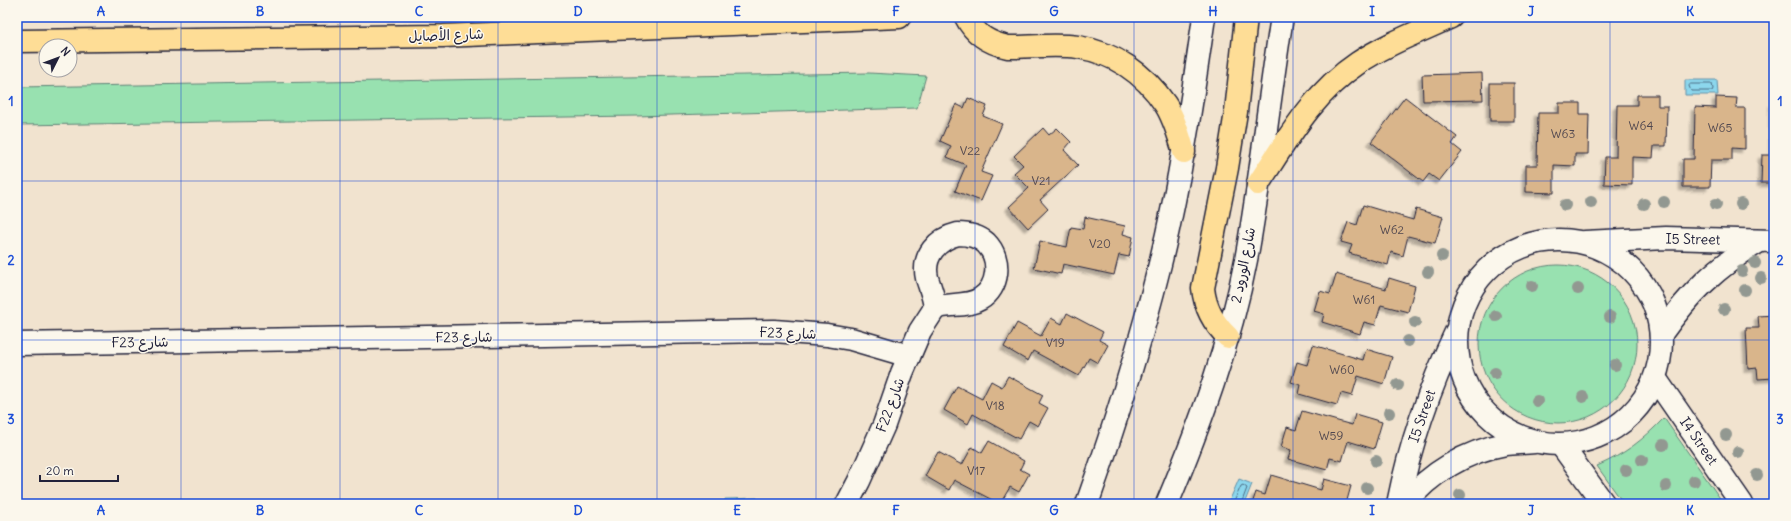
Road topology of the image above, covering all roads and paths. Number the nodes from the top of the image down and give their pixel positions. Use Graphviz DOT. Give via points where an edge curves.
graph roads {
  1 [pos="899,17"];
  2 [pos="966,17"];
  3 [pos="1204,17"];
  4 [pos="1246,17"];
  5 [pos="1282,17"];
  6 [pos="1451,17"];
  7 [pos="734,20"];
  8 [pos="17,41"];
  9 [pos="1184,152"];
  10 [pos="1258,184"];
  11 [pos="1766,241"];
  12 [pos="1579,242"];
  13 [pos="935,308"];
  14 [pos="1457,331"];
  15 [pos="1661,334"];
  16 [pos="1228,337"];
  17 [pos="17,344"];
  18 [pos="909,356"];
  19 [pos="1655,378"];
  20 [pos="1534,442"];
  21 [pos="1562,446"];
  22 [pos="847,504"];
  23 [pos="1088,504"];
  24 [pos="1167,504"];
  25 [pos="1398,504"];
  26 [pos="1405,504"];
  27 [pos="1604,504"];
  28 [pos="1742,504"];
  1 -- 7 [label="main road, شارع الأصايل"];
  2 -- 9 [label="main road" via="977,34 997,45 1077,47 1105,54 1130,66 1144,78 1165,104"];
  3 -- 9 [label="street"];
  4 -- 16 [label="main road" via="1236,112 1203,288 1204,299 1213,320"];
  5 -- 10 [label="street, شارع الورود 2"];
  6 -- 10 [label="main road" via="1359,62 1335,81 1314,102 1296,126"];
  7 -- 8 [label="main road, شارع الأصايل" via="443,36"];
  9 -- 23 [label="street" via="1161,263 1144,329"];
  10 -- 16 [label="street, شارع الورود 2" via="1246,260"];
  11 -- 12 [label="street, I5 Street" via="1666,238"];
  11 -- 15 [label="street, I5 Street" via="1722,266 1679,308"];
  12 -- 14 [label="street" via="1555,240 1531,244 1509,253 1489,267 1473,286 1462,307"];
  12 -- 15 [label="street" via="1604,251 1626,265 1643,285 1655,308"];
  13 -- 18 [label="street, F22 شارع" via="920,331"];
  14 -- 20 [label="street" via="1460,368 1475,401 1501,426"];
  14 -- 25 [label="street, I5 Street" via="1431,387 1410,449"];
  15 -- 19 [label="street" via="1661,349"];
  16 -- 24 [label="street, شارع الورود 2" via="1206,408"];
  17 -- 18 [label="street, F23 شارع" via="774,332 851,339"];
  18 -- 22 [label="street, F22 شارع" via="884,425"];
  19 -- 21 [label="street" via="1644,399 1630,417 1611,431 1589,440"];
  19 -- 28 [label="street, I4 Street"];
  20 -- 21 [label="street"];
  20 -- 26 [label="street" via="1506,444 1480,451 1455,462 1433,476"];
  21 -- 27 [label="street"];
}
